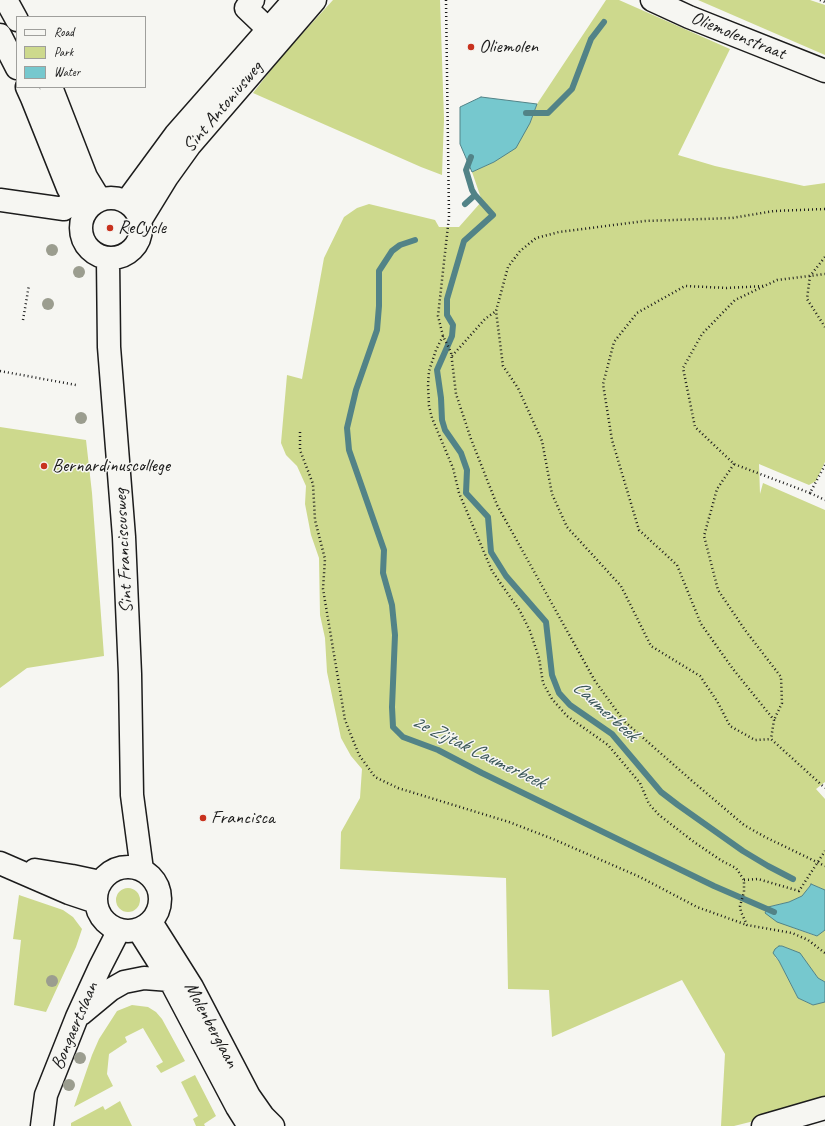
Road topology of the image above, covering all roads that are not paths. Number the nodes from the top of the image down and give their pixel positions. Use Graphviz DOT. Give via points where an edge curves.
graph roads {
  1 [pos="6,0"];
  2 [pos="254,0"];
  3 [pos="294,0"];
  4 [pos="315,0"];
  5 [pos="652,0"];
  6 [pos="16,18"];
  7 [pos="268,29"];
  8 [pos="825,71"];
  9 [pos="27,88"];
  10 [pos="51,88"];
  11 [pos="0,200"];
  12 [pos="126,202"];
  13 [pos="86,203"];
  14 [pos="140,220"];
  15 [pos="108,259"];
  16 [pos="4,864"];
  17 [pos="133,869"];
  18 [pos="98,892"];
  19 [pos="136,927"];
  20 [pos="170,980"];
  21 [pos="78,1017"];
  22 [pos="825,1108"];
  23 [pos="42,1126"];
  24 [pos="249,1126"];
  25 [pos="273,1126"];
  26 [pos="762,1126"];
  1 -- 6 [label="street"];
  2 -- 7 [label="street" via="246,8"];
  3 -- 7 [label="street, Sint Antoniusweg"];
  4 -- 14 [label="street, Sint Antoniusweg" via="190,145"];
  5 -- 8 [label="street, Oliemolenstraat"];
  7 -- 12 [label="street, Sint Antoniusweg" via="176,134"];
  9 -- 13 [label="street" via="68,188"];
  10 -- 13 [label="street" via="86,177"];
  11 -- 13 [label="street" via="64,209"];
  12 -- 13 [label="street" via="108,198"];
  12 -- 14 [label="street"];
  13 -- 15 [label="street" via="81,220 82,240 91,252"];
  14 -- 15 [label="street" via="140,236 133,250 125,256"];
  15 -- 17 [label="street, Sint Franciscusweg" via="109,347 124,537 130,674 132,795 124,844"];
  16 -- 18 [label="street" via="69,893"];
  17 -- 18 [label="street" via="116,869 107,874"];
  17 -- 19 [label="street" via="150,876 160,894 159,908"];
  18 -- 19 [label="street" via="97,908 102,919 113,928"];
  19 -- 20 [label="street, Molenberglaan"];
  19 -- 21 [label="street, Bongaertslaan" via="100,967"];
  19 -- 25 [label="street, Molenberglaan" via="192,987 249,1096"];
  20 -- 21 [label="street" via="144,978 124,982 110,990"];
  20 -- 24 [label="street, Molenberglaan"];
  21 -- 23 [label="street, Bongaertslaan" via="46,1095"];
  22 -- 26 [label="street"];
}
